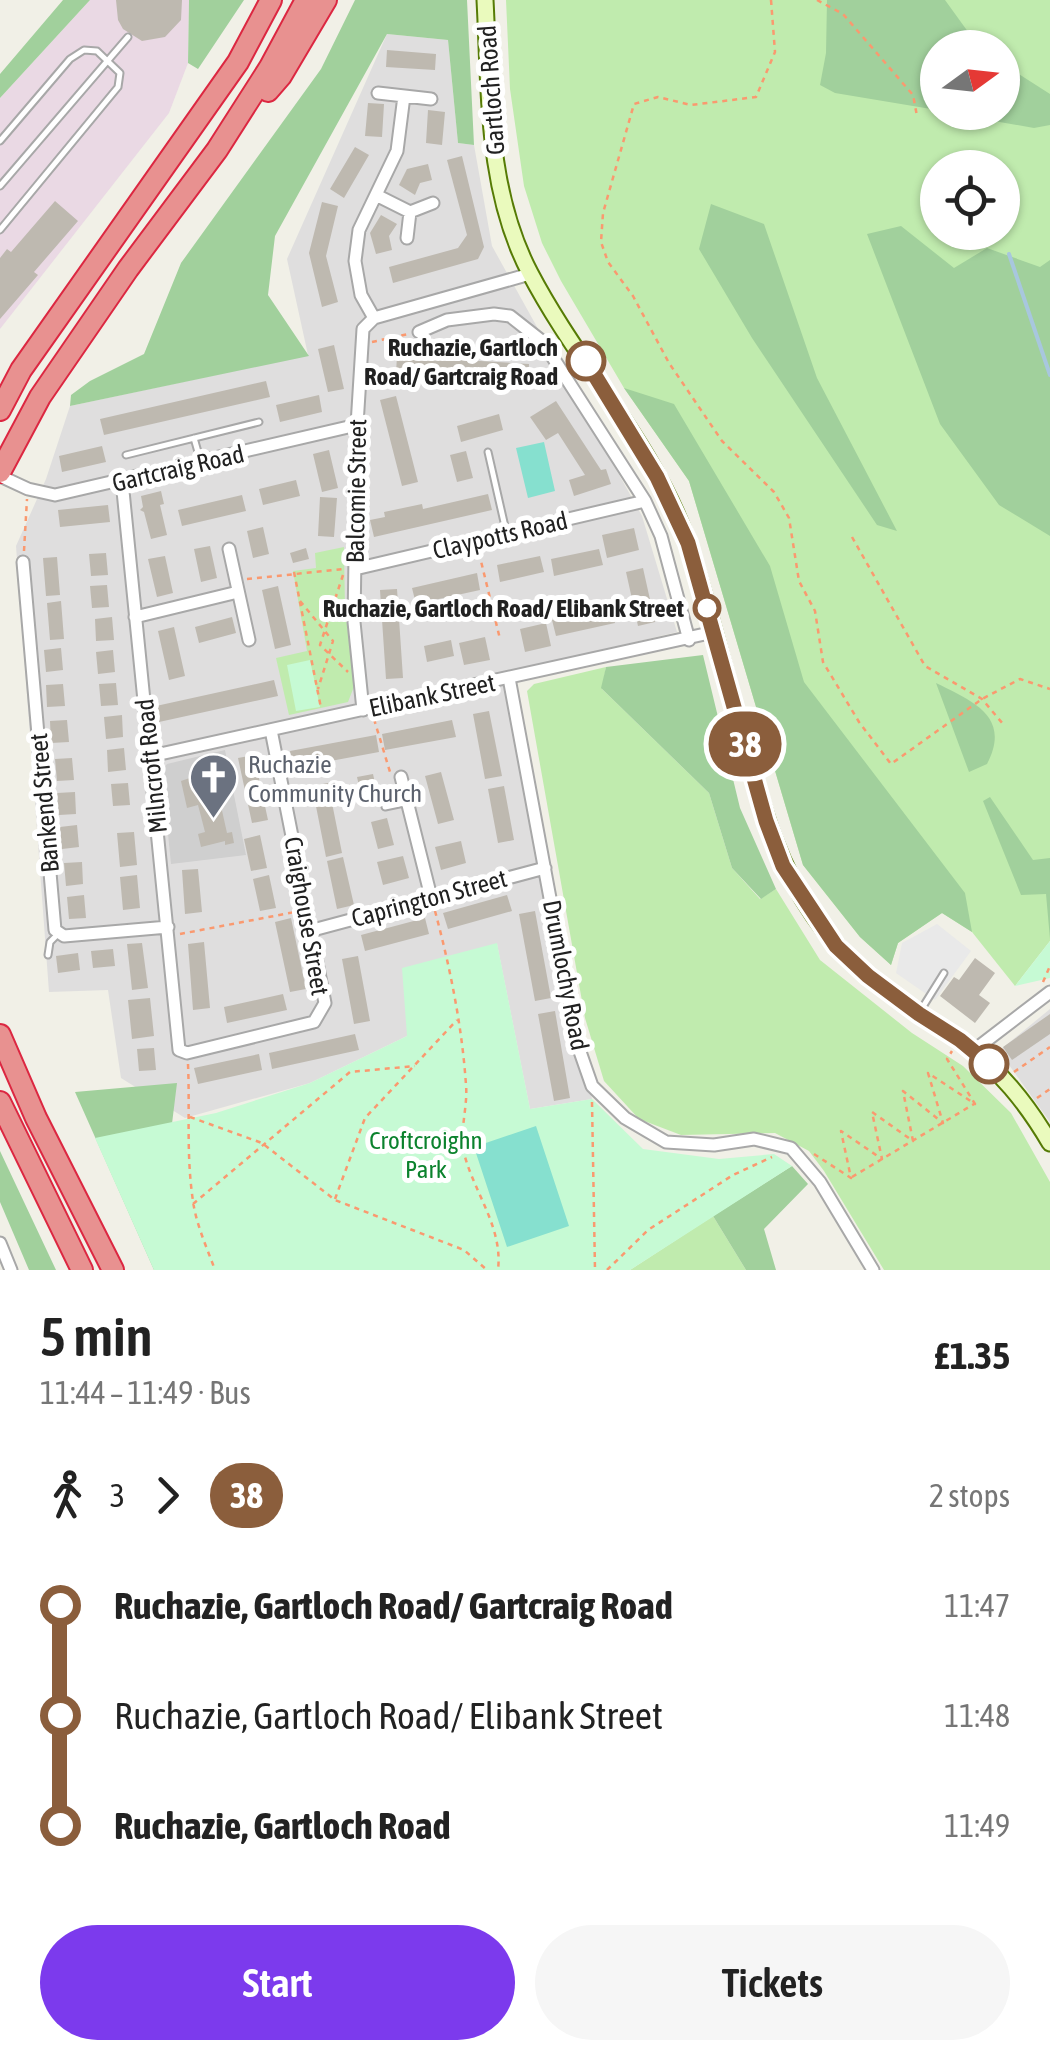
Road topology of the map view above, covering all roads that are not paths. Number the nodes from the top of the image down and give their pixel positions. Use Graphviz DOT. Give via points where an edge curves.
graph roads {
  1 [pos="272,0"];
  2 [pos="306,0"];
  3 [pos="326,0"];
  4 [pos="485,0"];
  5 [pos="128,36"];
  6 [pos="109,59"];
  7 [pos="378,92"];
  8 [pos="404,96"];
  9 [pos="431,99"];
  10 [pos="0,142"];
  11 [pos="216,150"];
  12 [pos="0,186"];
  13 [pos="376,195"];
  14 [pos="434,203"];
  15 [pos="410,212"];
  16 [pos="0,230"];
  17 [pos="407,238"];
  18 [pos="530,274"];
  19 [pos="442,299"];
  20 [pos="374,318"];
  21 [pos="447,320"];
  22 [pos="420,332"];
  23 [pos="0,410"];
  24 [pos="259,422"];
  25 [pos="357,425"];
  26 [pos="194,438"];
  27 [pos="488,452"];
  28 [pos="126,455"];
  29 [pos="201,463"];
  30 [pos="0,474"];
  31 [pos="122,481"];
  32 [pos="645,501"];
  33 [pos="507,533"];
  34 [pos="229,549"];
  35 [pos="24,562"];
  36 [pos="350,569"];
  37 [pos="237,586"];
  38 [pos="135,617"];
  39 [pos="714,632"];
  40 [pos="249,640"];
  41 [pos="688,640"];
  42 [pos="510,678"];
  43 [pos="367,709"];
  44 [pos="271,730"];
  45 [pos="150,756"];
  46 [pos="401,777"];
  47 [pos="407,802"];
  48 [pos="386,807"];
  49 [pos="544,868"];
  50 [pos="431,897"];
  51 [pos="313,930"];
  52 [pos="168,932"];
  53 [pos="60,934"];
  54 [pos="48,955"];
  55 [pos="944,973"];
  56 [pos="1050,992"];
  57 [pos="919,1014"];
  58 [pos="0,1035"];
  59 [pos="966,1045"];
  60 [pos="183,1052"];
  61 [pos="0,1102"];
  62 [pos="1050,1143"];
  63 [pos="0,1243"];
  64 [pos="11,1270"];
  65 [pos="82,1270"];
  66 [pos="113,1270"];
  67 [pos="873,1270"];
  1 -- 23 [label="highway" via="238,62 21,370"];
  2 -- 11 [label="highway"];
  3 -- 11 [label="highway" via="281,76"];
  4 -- 18 [label="main road, Gartloch Road" via="491,146 513,236"];
  5 -- 6 [label="lane"];
  6 -- 10 [label="lane" via="98,50 70,59"];
  6 -- 12 [label="lane"];
  6 -- 16 [label="lane" via="120,72 118,87"];
  7 -- 8 [label="street"];
  8 -- 9 [label="street"];
  8 -- 13 [label="street" via="397,152"];
  11 -- 30 [label="highway" via="40,397"];
  13 -- 15 [label="street"];
  13 -- 20 [label="street" via="359,230 355,261 361,295"];
  14 -- 15 [label="street"];
  15 -- 17 [label="street"];
  18 -- 19 [label="street"];
  18 -- 39 [label="main road, Gartloch Road" via="657,477 688,543"];
  19 -- 20 [label="street"];
  19 -- 21 [label="street"];
  20 -- 25 [label="street, Balcomie Street" via="363,329"];
  21 -- 22 [label="street"];
  21 -- 32 [label="street" via="510,316 528,328"];
  24 -- 26 [label="lane"];
  25 -- 29 [label="street, Gartcraig Road"];
  25 -- 36 [label="street, Balcomie Street"];
  26 -- 28 [label="lane"];
  26 -- 29 [label="lane"];
  27 -- 33 [label="lane"];
  29 -- 31 [label="street, Gartcraig Road"];
  30 -- 31 [label="street, Gartcraig Road" via="55,495"];
  31 -- 38 [label="street, Milncroft Road"];
  32 -- 33 [label="street, Claypotts Road"];
  32 -- 41 [label="street"];
  33 -- 36 [label="street, Claypotts Road"];
  34 -- 37 [label="street"];
  35 -- 53 [label="street, Bankend Street"];
  36 -- 43 [label="street, Balcomie Street"];
  37 -- 38 [label="street"];
  37 -- 40 [label="street"];
  38 -- 45 [label="street, Milncroft Road"];
  39 -- 41 [label="street, Elibank Street"];
  39 -- 57 [label="main road, Gartloch Road" via="783,866 836,946"];
  41 -- 42 [label="street, Elibank Street"];
  42 -- 43 [label="street, Elibank Street"];
  42 -- 49 [label="street, Drumlochy Road"];
  43 -- 44 [label="street, Elibank Street"];
  44 -- 45 [label="street, Elibank Street"];
  44 -- 51 [label="street, Craighouse Street"];
  45 -- 52 [label="street, Milncroft Road"];
  46 -- 47 [label="street"];
  47 -- 48 [label="lane"];
  47 -- 50 [label="street"];
  49 -- 50 [label="street, Caprington Street"];
  49 -- 67 [label="street, Drumlochy Road" via="577,1043 592,1086 625,1118 666,1142 714,1146 754,1138 794,1152"];
  50 -- 51 [label="street, Caprington Street"];
  51 -- 60 [label="street, Craighouse Street" via="325,1003 314,1022"];
  52 -- 53 [label="street"];
  52 -- 60 [label="street, Milncroft Road"];
  53 -- 54 [label="lane"];
  55 -- 57 [label="lane"];
  56 -- 59 [label="street"];
  57 -- 59 [label="main road, Gartloch Road"];
  58 -- 66 [label="highway"];
  59 -- 62 [label="main road, Gartloch Road" via="1005,1078"];
  61 -- 65 [label="highway"];
  63 -- 64 [label="street"];
}
